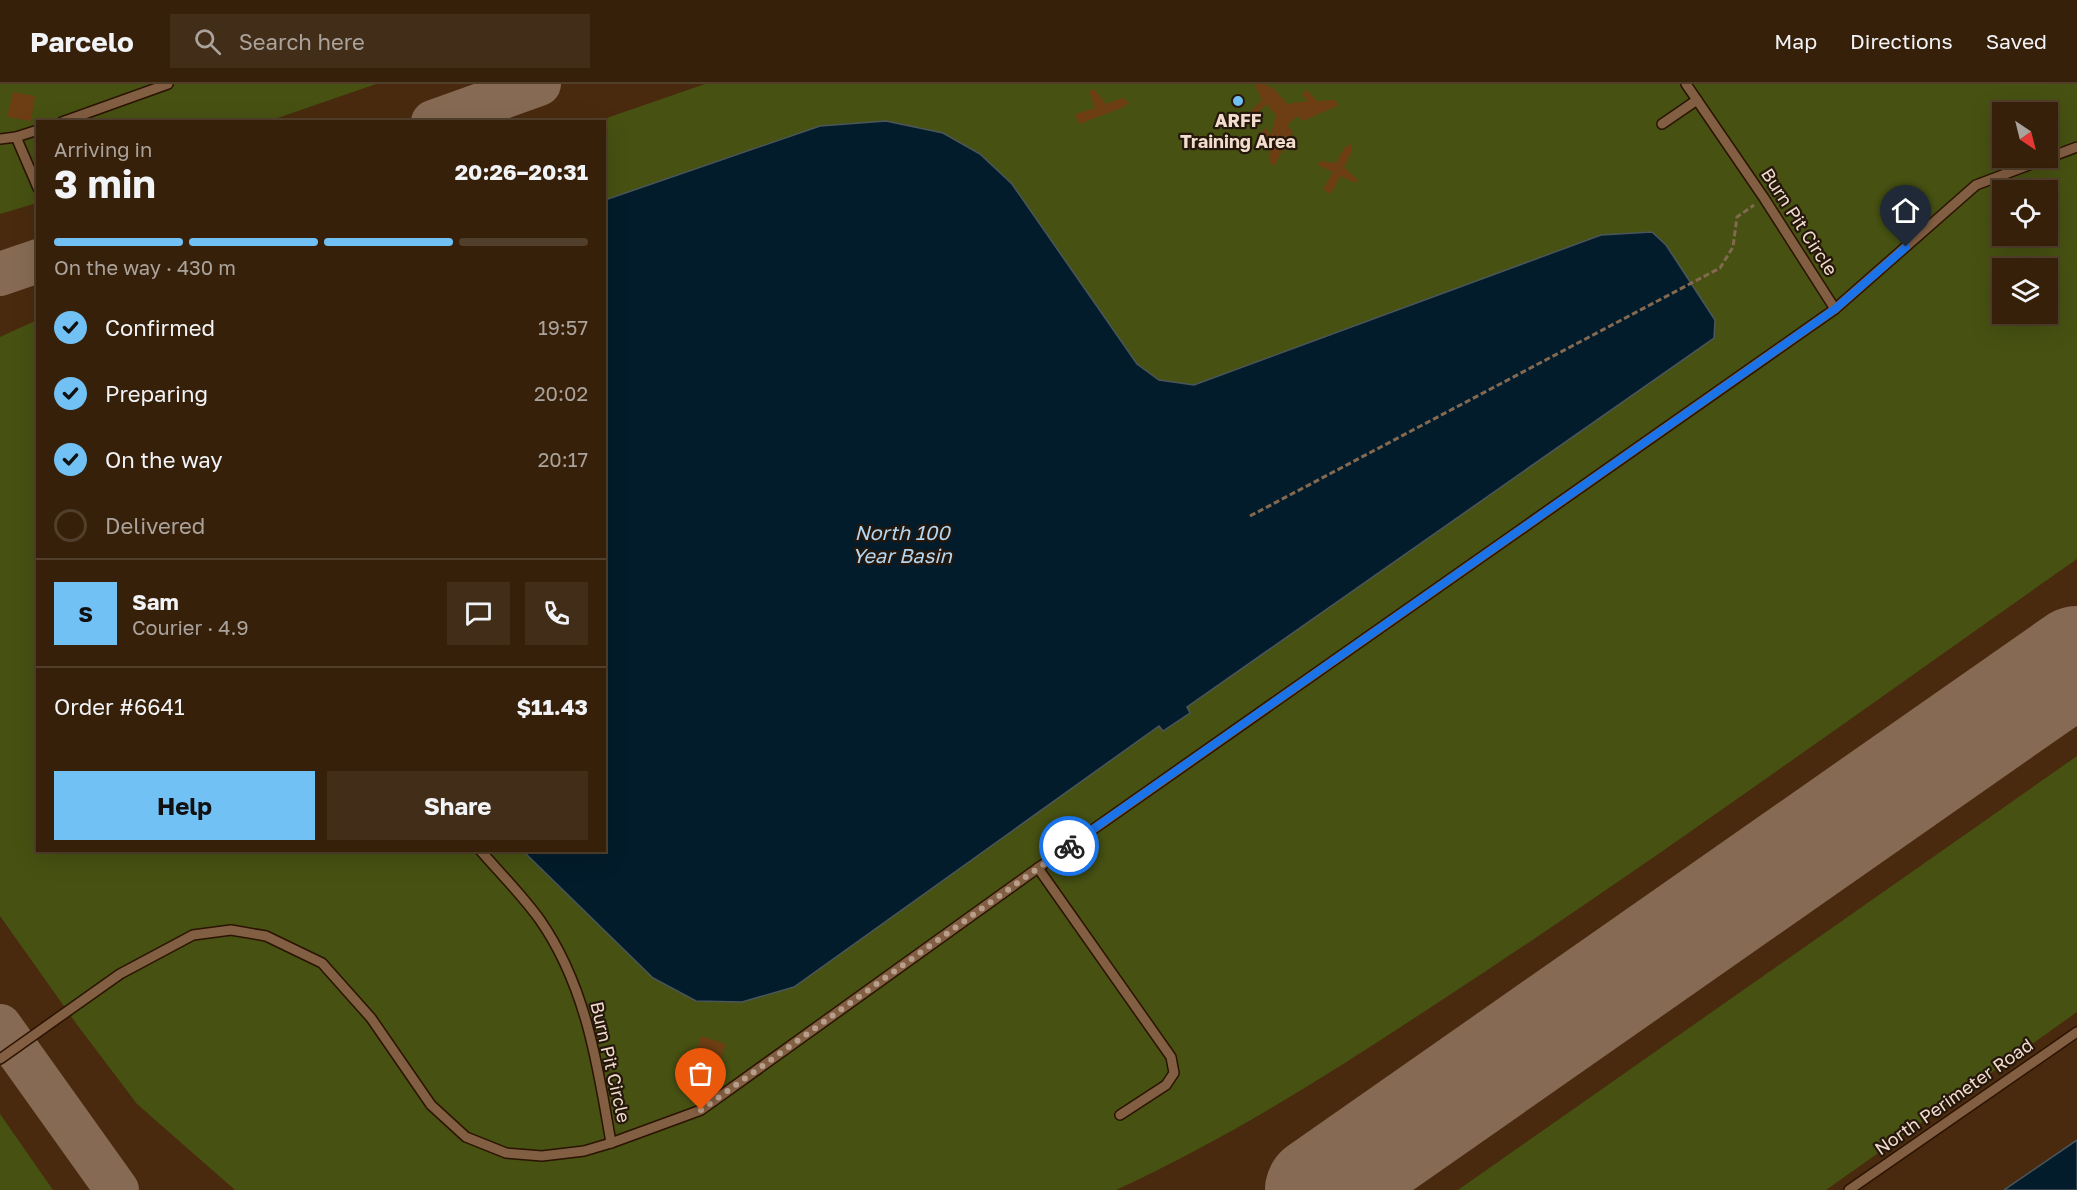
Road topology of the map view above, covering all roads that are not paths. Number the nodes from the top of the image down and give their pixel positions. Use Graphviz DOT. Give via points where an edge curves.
graph roads {
  1 [pos="168,84"];
  2 [pos="1686,84"];
  3 [pos="1697,100"];
  4 [pos="68,120"];
  5 [pos="1662,124"];
  6 [pos="36,131"];
  7 [pos="16,137"];
  8 [pos="0,139"];
  9 [pos="2077,147"];
  10 [pos="36,183"];
  11 [pos="1835,309"];
  12 [pos="482,852"];
  13 [pos="1038,868"];
  14 [pos="2077,1032"];
  15 [pos="0,1059"];
  16 [pos="1120,1115"];
  17 [pos="611,1143"];
  18 [pos="1849,1190"];
  1 -- 4 [label="lane"];
  2 -- 3 [label="lane, Burn Pit Circle"];
  3 -- 5 [label="lane"];
  3 -- 11 [label="lane, Burn Pit Circle"];
  6 -- 7 [label="lane"];
  7 -- 8 [label="lane"];
  7 -- 10 [label="lane"];
  9 -- 11 [label="lane" via="1976,185"];
  11 -- 13 [label="lane, Burn Pit Circle"];
  12 -- 17 [label="lane, Burn Pit Circle" via="540,921 568,968 588,1021"];
  13 -- 16 [label="lane" via="1171,1057 1173,1073 1166,1085"];
  13 -- 17 [label="lane, Burn Pit Circle" via="701,1110"];
  14 -- 18 [label="lane, North Perimeter Road"];
  15 -- 17 [label="lane" via="120,974 193,935 231,930 266,936 322,963 371,1018 430,1105 466,1137 506,1153 543,1156"];
}
